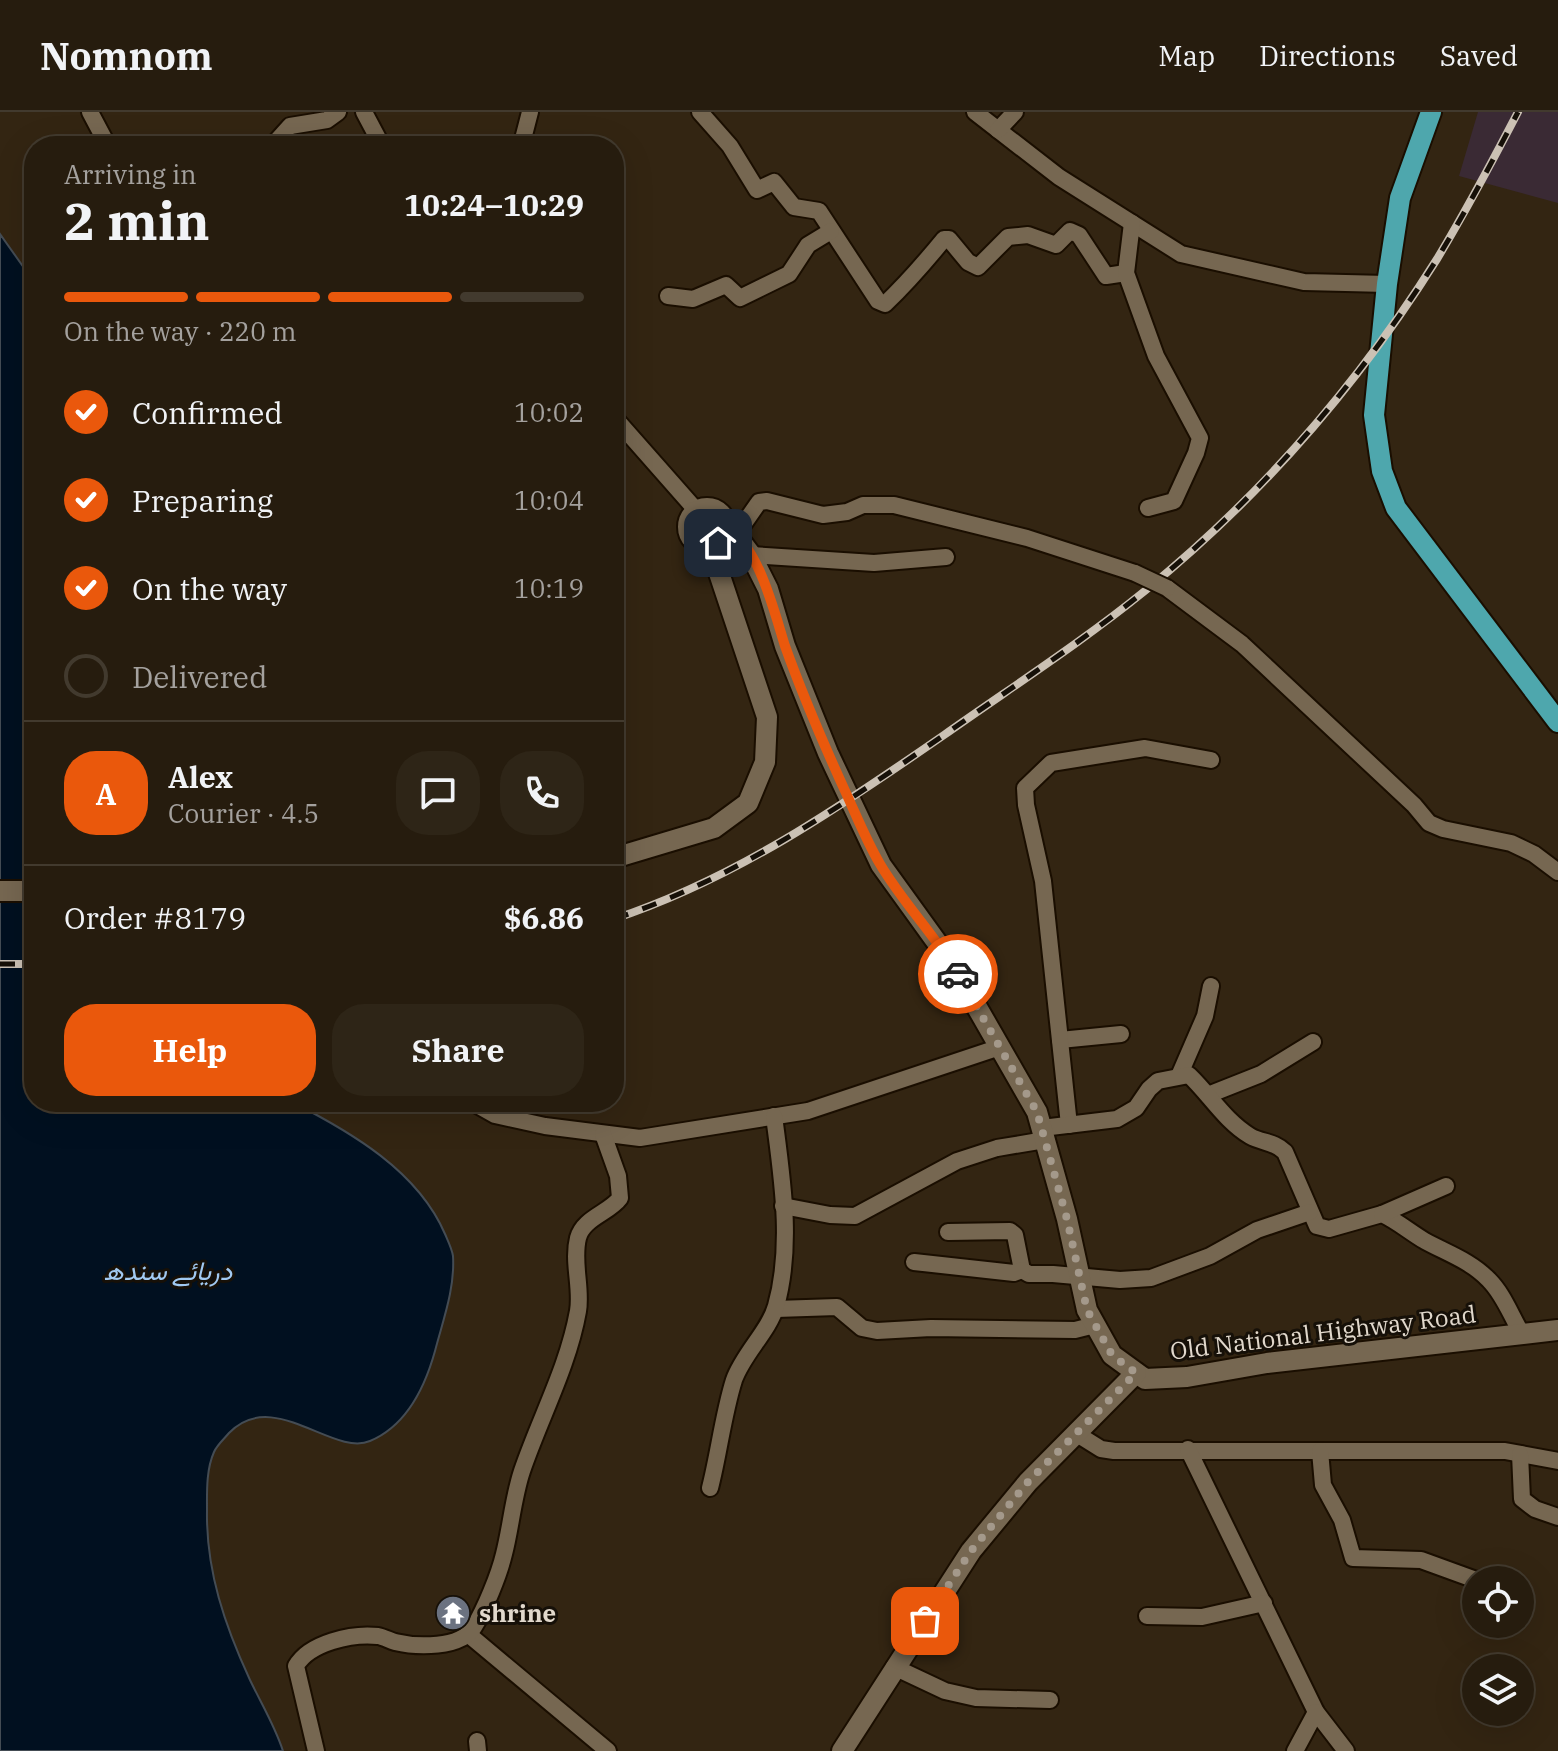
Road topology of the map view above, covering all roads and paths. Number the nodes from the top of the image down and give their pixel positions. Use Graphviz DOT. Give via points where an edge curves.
graph roads {
  1 [pos="90,112"];
  2 [pos="338,112"];
  3 [pos="364,112"];
  4 [pos="530,112"];
  5 [pos="700,112"];
  6 [pos="975,112"];
  7 [pos="1015,112"];
  8 [pos="1431,112"];
  9 [pos="1445,112"];
  10 [pos="998,130"];
  11 [pos="103,136"];
  12 [pos="281,136"];
  13 [pos="377,136"];
  14 [pos="524,136"];
  15 [pos="1132,223"];
  16 [pos="831,231"];
  17 [pos="1126,273"];
  18 [pos="1387,284"];
  19 [pos="668,296"];
  20 [pos="624,428"];
  21 [pos="1148,508"];
  22 [pos="696,510"];
  23 [pos="731,532"];
  24 [pos="710,546"];
  25 [pos="751,555"];
  26 [pos="946,557"];
  27 [pos="1558,701"];
  28 [pos="1558,722"];
  29 [pos="1211,760"];
  30 [pos="624,855"];
  31 [pos="1558,872"];
  32 [pos="0,891"];
  33 [pos="24,891"];
  34 [pos="1211,986"];
  35 [pos="1121,1034"];
  36 [pos="1060,1040"];
  37 [pos="1313,1042"];
  38 [pos="1000,1047"];
  39 [pos="1179,1076"];
  40 [pos="1208,1095"];
  41 [pos="490,1112"];
  42 [pos="774,1116"];
  43 [pos="1069,1125"];
  44 [pos="603,1134"];
  45 [pos="1043,1134"];
  46 [pos="1446,1186"];
  47 [pos="783,1206"];
  48 [pos="1310,1212"];
  49 [pos="1382,1214"];
  50 [pos="948,1232"];
  51 [pos="914,1262"];
  52 [pos="1022,1270"];
  53 [pos="1080,1277"];
  54 [pos="776,1309"];
  55 [pos="1095,1325"];
  56 [pos="1558,1330"];
  57 [pos="1522,1334"];
  58 [pos="1136,1373"];
  59 [pos="1077,1434"];
  60 [pos="1188,1449"];
  61 [pos="1320,1451"];
  62 [pos="1520,1454"];
  63 [pos="1558,1461"];
  64 [pos="710,1488"];
  65 [pos="1558,1517"];
  66 [pos="1462,1575"];
  67 [pos="1264,1603"];
  68 [pos="1147,1616"];
  69 [pos="468,1634"];
  70 [pos="894,1667"];
  71 [pos="1050,1700"];
  72 [pos="1316,1712"];
  73 [pos="316,1751"];
  74 [pos="608,1751"];
  75 [pos="842,1751"];
  76 [pos="1295,1751"];
  77 [pos="1346,1751"];
  1 -- 11 [label="street"];
  2 -- 12 [label="street" via="327,120 290,126"];
  3 -- 13 [label="street"];
  4 -- 14 [label="street"];
  5 -- 16 [label="street" via="730,146 757,190 774,182 794,207 819,211"];
  6 -- 10 [label="street"];
  7 -- 10 [label="street"];
  8 -- 18 [label="main road" via="1400,198"];
  9 -- 27 [label="main road" via="1412,201 1400,286 1387,415 1395,467 1407,502"];
  10 -- 15 [label="street"];
  15 -- 17 [label="street"];
  15 -- 18 [label="street" via="1181,254 1304,282"];
  16 -- 17 [label="street" via="885,304 944,239 978,267 1008,237 1028,235 1056,245 1070,231 1079,235 1106,276"];
  16 -- 19 [label="street" via="808,245 789,274 740,298 726,285 693,299"];
  17 -- 21 [label="street" via="1156,356 1200,438 1174,501"];
  18 -- 28 [label="main road" via="1374,415 1382,471 1396,508"];
  20 -- 22 [label="street"];
  22 -- 23 [label="main road" via="715,509"];
  22 -- 24 [label="main road" via="687,530 696,543"];
  23 -- 24 [label="main road"];
  23 -- 25 [label="main road"];
  23 -- 31 [label="street, bridge" via="759,502 823,515 863,505 894,505 1027,538 1135,573 1167,588 1242,644 1429,823 1511,843"];
  24 -- 30 [label="main road" via="767,717 765,762 748,803 714,828"];
  25 -- 26 [label="street" via="874,563"];
  25 -- 38 [label="main road" via="828,753 876,856 951,962"];
  29 -- 36 [label="street" via="1145,748 1051,763 1025,788 1043,881"];
  32 -- 33 [label="main road"];
  34 -- 39 [label="street" via="1205,1016"];
  35 -- 36 [label="street"];
  36 -- 43 [label="street"];
  37 -- 40 [label="street" via="1261,1074"];
  38 -- 42 [label="street" via="808,1111"];
  38 -- 45 [label="main road" via="1037,1112"];
  39 -- 40 [label="street" via="1189,1075"];
  39 -- 43 [label="street" via="1158,1081 1136,1108 1117,1119"];
  40 -- 48 [label="street" via="1252,1137 1285,1152"];
  41 -- 44 [label="street"];
  42 -- 44 [label="street" via="640,1138"];
  42 -- 47 [label="street"];
  43 -- 45 [label="street"];
  44 -- 69 [label="street" via="620,1198 578,1237 578,1308 567,1353 522,1472 503,1558"];
  45 -- 47 [label="street" via="957,1161 855,1216"];
  45 -- 53 [label="main road"];
  46 -- 49 [label="street"];
  47 -- 54 [label="street" via="786,1239"];
  48 -- 49 [label="street" via="1317,1226 1329,1229"];
  48 -- 53 [label="street" via="1151,1278"];
  49 -- 57 [label="street" via="1490,1280"];
  50 -- 52 [label="street" via="1010,1231 1019,1245"];
  51 -- 52 [label="street"];
  52 -- 53 [label="street"];
  53 -- 55 [label="main road"];
  54 -- 55 [label="street" via="837,1307 862,1328 877,1331 1075,1330"];
  54 -- 64 [label="street" via="735,1380"];
  55 -- 58 [label="main road" via="1112,1355"];
  56 -- 57 [label="main road, Old National Highway Road"];
  57 -- 58 [label="main road, Old National Highway Road" via="1187,1377 1145,1379"];
  58 -- 59 [label="main road"];
  59 -- 60 [label="street" via="1101,1449"];
  59 -- 70 [label="main road" via="1028,1482 971,1551"];
  60 -- 61 [label="street"];
  60 -- 67 [label="street"];
  61 -- 62 [label="street"];
  61 -- 66 [label="street" via="1323,1485 1342,1520 1353,1558 1421,1560"];
  62 -- 63 [label="street"];
  62 -- 65 [label="street" via="1522,1499"];
  67 -- 68 [label="street" via="1202,1617"];
  67 -- 72 [label="street"];
  69 -- 73 [label="street" via="428,1645 377,1636 346,1639 301,1657 296,1666"];
  69 -- 74 [label="street"];
  70 -- 71 [label="street" via="945,1691 976,1698"];
  70 -- 75 [label="main road"];
  72 -- 76 [label="street"];
  72 -- 77 [label="street"];
}
